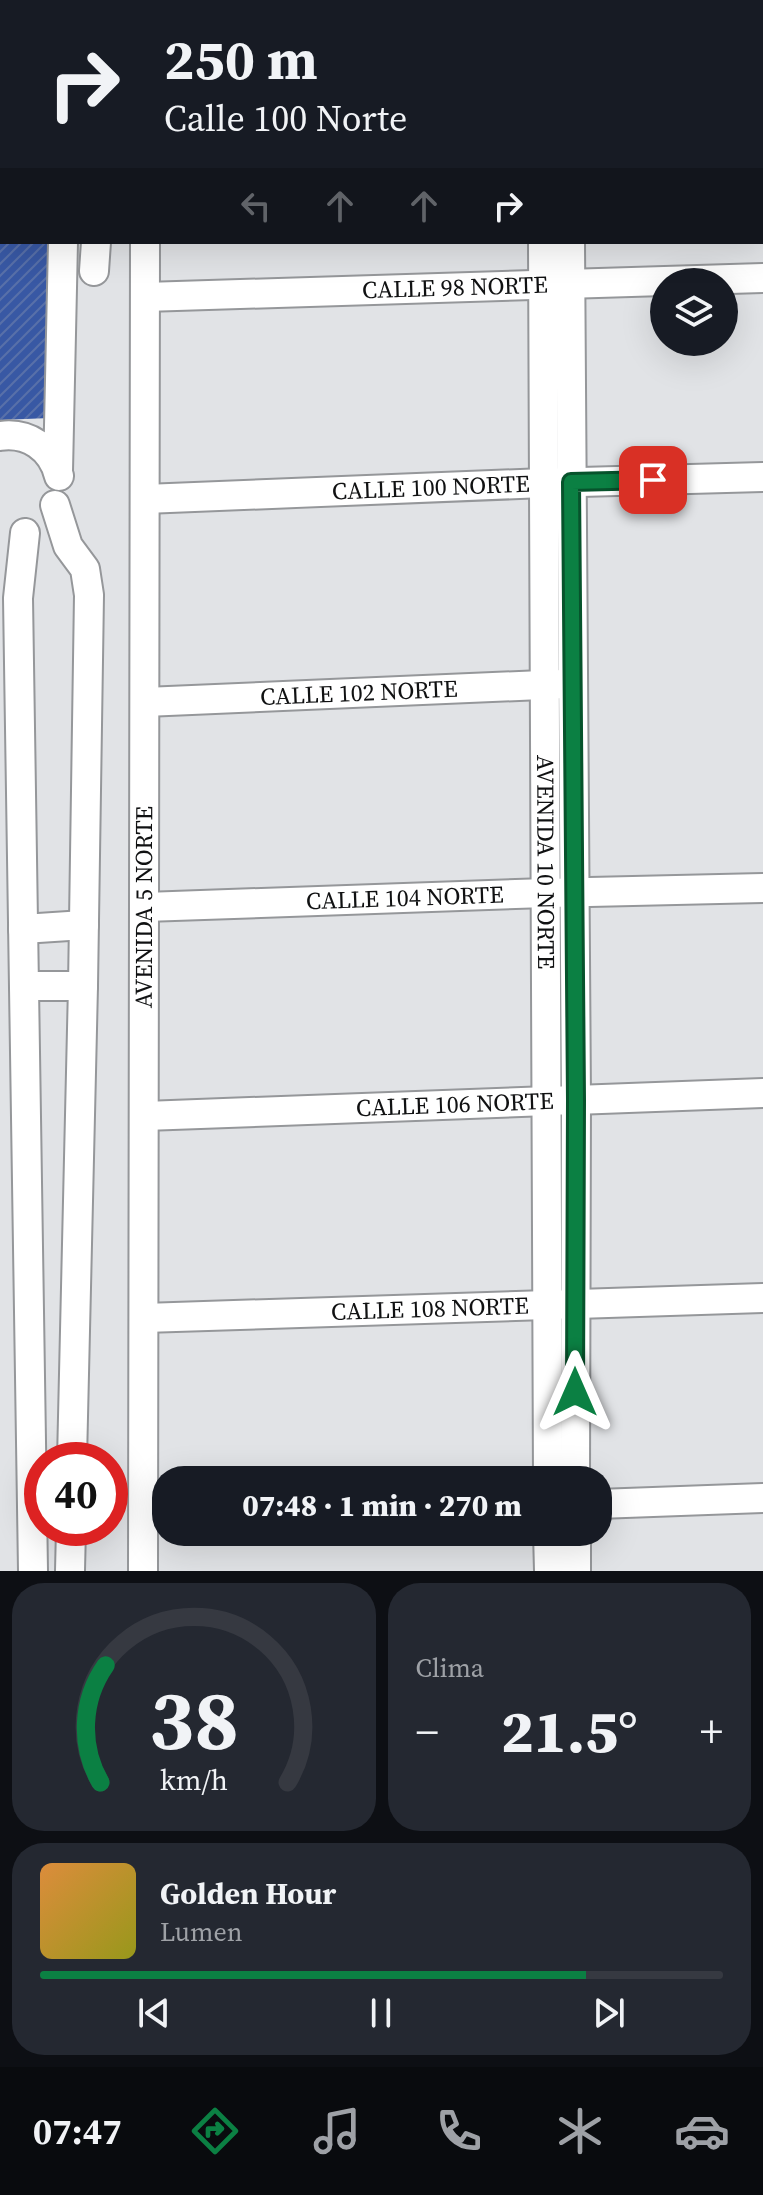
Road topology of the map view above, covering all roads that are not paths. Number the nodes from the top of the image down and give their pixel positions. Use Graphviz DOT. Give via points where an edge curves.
graph roads {
  1 [pos="63,244"];
  2 [pos="96,244"];
  3 [pos="145,244"];
  4 [pos="544,244"];
  5 [pos="569,244"];
  6 [pos="94,271"];
  7 [pos="763,278"];
  8 [pos="556,285"];
  9 [pos="145,297"];
  10 [pos="0,436"];
  11 [pos="58,471"];
  12 [pos="763,477"];
  13 [pos="557,482"];
  14 [pos="145,499"];
  15 [pos="55,505"];
  16 [pos="12,534"];
  17 [pos="558,684"];
  18 [pos="145,702"];
  19 [pos="763,888"];
  20 [pos="574,892"];
  21 [pos="546,893"];
  22 [pos="145,907"];
  23 [pos="84,925"];
  24 [pos="23,929"];
  25 [pos="24,986"];
  26 [pos="83,986"];
  27 [pos="763,1093"];
  28 [pos="547,1100"];
  29 [pos="576,1100"];
  30 [pos="145,1116"];
  31 [pos="763,1298"];
  32 [pos="561,1305"];
  33 [pos="144,1318"];
  34 [pos="72,1442"];
  35 [pos="549,1466"];
  36 [pos="574,1466"];
  37 [pos="152,1470"];
  38 [pos="763,1498"];
  39 [pos="612,1503"];
  40 [pos="152,1538"];
  41 [pos="71,1546"];
  42 [pos="548,1546"];
  43 [pos="576,1546"];
  44 [pos="33,1571"];
  45 [pos="70,1571"];
  46 [pos="143,1571"];
  47 [pos="549,1571"];
  48 [pos="576,1571"];
  1 -- 11 [label="street"];
  2 -- 6 [label="street"];
  3 -- 9 [label="street, AVENIDA 5 NORTE"];
  4 -- 8 [label="street, AVENIDA 10 NORTE"];
  5 -- 8 [label="street, AVENIDA 10 NORTE"];
  7 -- 8 [label="street, CALLE 98 NORTE"];
  8 -- 9 [label="street, CALLE 98 NORTE"];
  8 -- 13 [label="street, AVENIDA 10 NORTE"];
  9 -- 14 [label="street, AVENIDA 5 NORTE"];
  10 -- 11 [label="street" via="38,443"];
  11 -- 15 [label="street"];
  12 -- 13 [label="street, CALLE 100 NORTE"];
  13 -- 14 [label="street, CALLE 100 NORTE"];
  13 -- 17 [label="street, AVENIDA 10 NORTE"];
  14 -- 18 [label="street, AVENIDA 5 NORTE"];
  15 -- 16 [label="street" via="37,527"];
  15 -- 23 [label="street" via="68,546 85,569 89,595"];
  16 -- 24 [label="street" via="18,598"];
  17 -- 18 [label="street, CALLE 102 NORTE"];
  17 -- 20 [label="street, AVENIDA 10 NORTE"];
  17 -- 21 [label="street, AVENIDA 10 NORTE"];
  18 -- 22 [label="street, AVENIDA 5 NORTE"];
  19 -- 20 [label="street, CALLE 104 NORTE"];
  20 -- 21 [label="street, CALLE 104 NORTE"];
  20 -- 29 [label="street, AVENIDA 10 NORTE"];
  21 -- 22 [label="street, CALLE 104 NORTE"];
  21 -- 28 [label="street, AVENIDA 10 NORTE"];
  22 -- 30 [label="street, AVENIDA 5 NORTE"];
  23 -- 24 [label="street"];
  23 -- 26 [label="street"];
  24 -- 25 [label="street"];
  25 -- 26 [label="street"];
  25 -- 44 [label="street"];
  26 -- 34 [label="street"];
  27 -- 29 [label="street, CALLE 106 NORTE"];
  28 -- 29 [label="street, CALLE 106 NORTE"];
  28 -- 30 [label="street, CALLE 106 NORTE"];
  28 -- 32 [label="street, AVENIDA 10 NORTE"];
  29 -- 32 [label="street, AVENIDA 10 NORTE"];
  30 -- 33 [label="street, AVENIDA 5 NORTE"];
  31 -- 32 [label="street, CALLE 108 NORTE"];
  32 -- 33 [label="street, CALLE 108 NORTE"];
  32 -- 35 [label="street, AVENIDA 10 NORTE"];
  32 -- 36 [label="street, AVENIDA 10 NORTE"];
  33 -- 37 [label="street, AVENIDA 5 NORTE"];
  38 -- 39 [label="street"];
  40 -- 46 [label="street, AVENIDA 5 NORTE"];
  41 -- 45 [label="street"];
  42 -- 47 [label="street"];
  43 -- 48 [label="street"];
}
